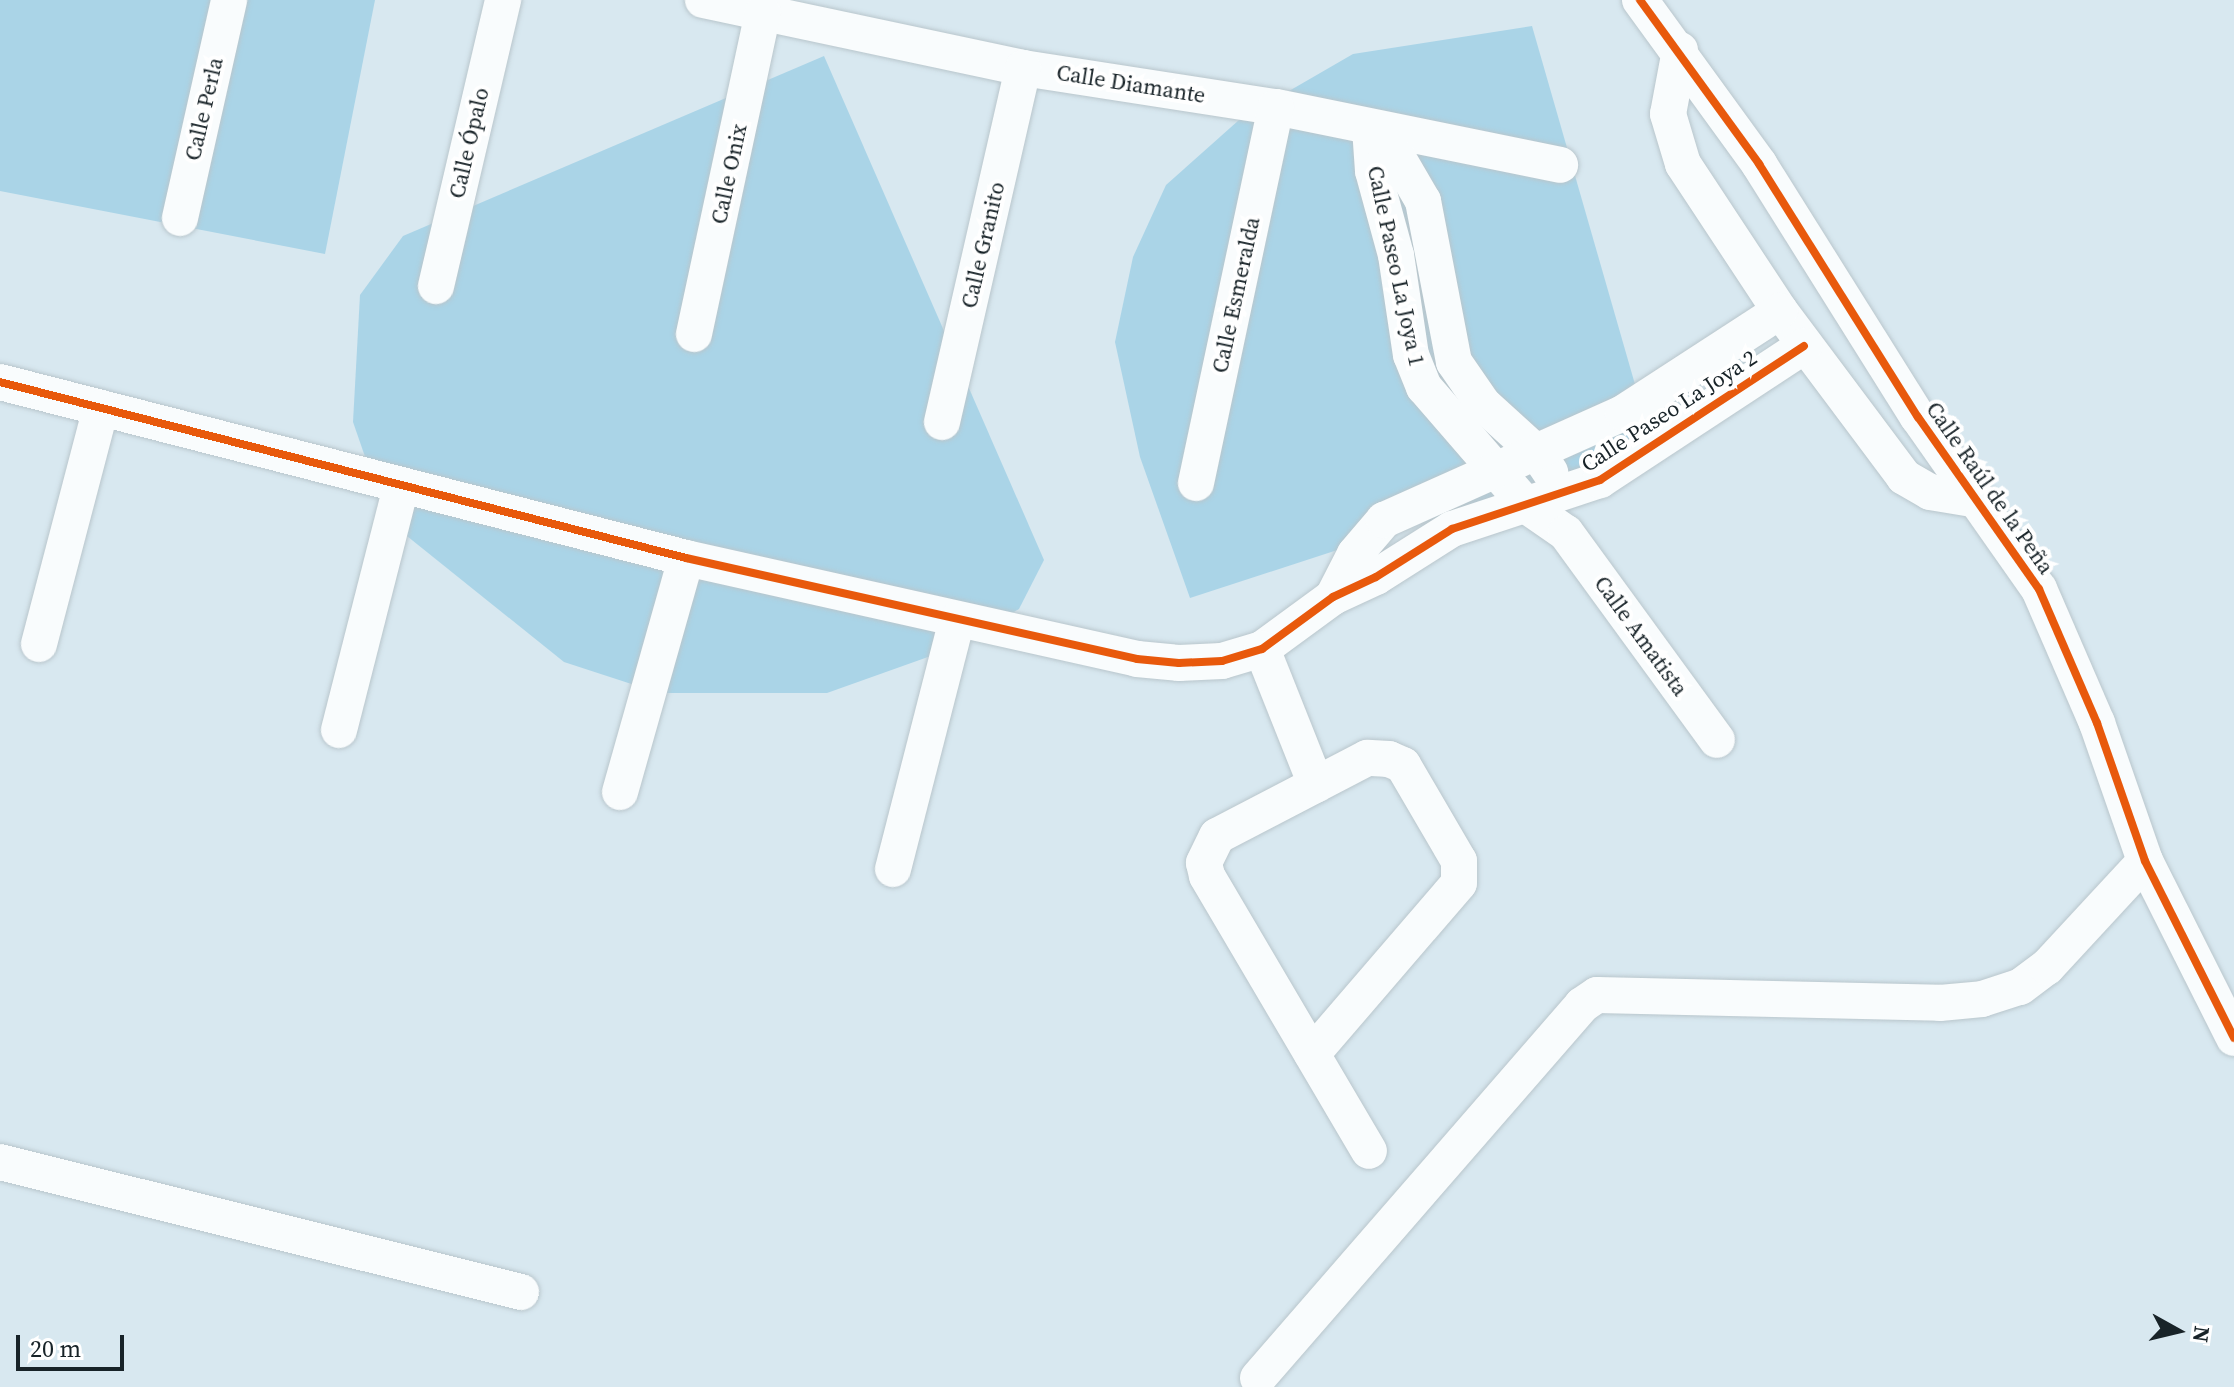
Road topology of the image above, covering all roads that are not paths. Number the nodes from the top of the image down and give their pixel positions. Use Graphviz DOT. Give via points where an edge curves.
graph roads {
  1 [pos="229,0"];
  2 [pos="503,0"];
  3 [pos="703,0"];
  4 [pos="1640,0"];
  5 [pos="763,13"];
  6 [pos="1680,50"];
  7 [pos="1023,68"];
  8 [pos="1276,107"];
  9 [pos="1370,128"];
  10 [pos="1560,165"];
  11 [pos="180,218"];
  12 [pos="436,286"];
  13 [pos="1780,311"];
  14 [pos="694,334"];
  15 [pos="1804,346"];
  16 [pos="1674,380"];
  17 [pos="0,382"];
  18 [pos="101,408"];
  19 [pos="1697,417"];
  20 [pos="942,422"];
  21 [pos="1538,454"];
  22 [pos="1493,470"];
  23 [pos="1196,483"];
  24 [pos="401,486"];
  25 [pos="1564,494"];
  26 [pos="1978,500"];
  27 [pos="1527,506"];
  28 [pos="1566,533"];
  29 [pos="686,558"];
  30 [pos="1333,597"];
  31 [pos="957,620"];
  32 [pos="39,644"];
  33 [pos="1262,649"];
  34 [pos="339,730"];
  35 [pos="1717,740"];
  36 [pos="1316,785"];
  37 [pos="620,792"];
  38 [pos="2145,861"];
  39 [pos="893,869"];
  40 [pos="2234,1038"];
  41 [pos="1312,1054"];
  42 [pos="1369,1151"];
  43 [pos="0,1162"];
  44 [pos="521,1292"];
  45 [pos="1258,1378"];
  1 -- 11 [label="street, Calle Perla"];
  2 -- 12 [label="street, Calle Ópalo"];
  3 -- 5 [label="street, Calle Diamante"];
  4 -- 6 [label="street, Calle Raúl de la Peña"];
  5 -- 7 [label="street, Calle Diamante"];
  5 -- 14 [label="street, Calle Onix"];
  6 -- 13 [label="street" via="1668,114 1683,164"];
  6 -- 26 [label="street, Calle Raúl de la Peña"];
  7 -- 8 [label="street, Calle Diamante"];
  7 -- 20 [label="street, Calle Granito"];
  8 -- 9 [label="street, Calle Diamante"];
  8 -- 23 [label="street, Calle Esmeralda"];
  9 -- 10 [label="street, Calle Diamante"];
  9 -- 21 [label="street, Calle Paseo La Joya 1" via="1398,158 1423,201 1454,362 1483,404"];
  9 -- 22 [label="street, Calle Paseo La Joya 1" via="1373,171 1396,255 1411,355 1440,411"];
  13 -- 15 [label="street"];
  13 -- 16 [label="street, Calle Paseo La Joya 2"];
  15 -- 19 [label="street, Calle Paseo La Joya 2"];
  15 -- 26 [label="street" via="1904,477 1930,492"];
  16 -- 19 [label="street"];
  16 -- 21 [label="street, Calle Paseo La Joya 2" via="1623,413"];
  17 -- 18 [label="street"];
  18 -- 24 [label="street"];
  18 -- 32 [label="street"];
  19 -- 25 [label="street, Calle Paseo La Joya 2" via="1600,480"];
  21 -- 22 [label="street, Calle Paseo La Joya 2"];
  21 -- 25 [label="street, Calle Paseo La Joya 1"];
  22 -- 27 [label="street, Calle Paseo La Joya 1"];
  22 -- 30 [label="street, Calle Paseo La Joya 2" via="1384,520 1355,554"];
  24 -- 29 [label="street"];
  24 -- 34 [label="street"];
  25 -- 27 [label="street, Calle Paseo La Joya 2"];
  25 -- 28 [label="street"];
  26 -- 38 [label="street, Calle Raúl de la Peña" via="2039,589 2066,647"];
  27 -- 28 [label="street, Calle Amatista"];
  27 -- 30 [label="street, Calle Paseo La Joya 2" via="1452,529"];
  28 -- 35 [label="street, Calle Amatista"];
  29 -- 31 [label="street"];
  29 -- 37 [label="street"];
  30 -- 33 [label="street"];
  31 -- 33 [label="street" via="1137,659 1222,661"];
  31 -- 39 [label="street"];
  33 -- 36 [label="street"];
  36 -- 41 [label="street" via="1217,836 1204,863"];
  36 -- 41 [label="street" via="1367,758 1403,765 1461,873 1452,895"];
  38 -- 40 [label="street, Calle Raúl de la Peña"];
  38 -- 45 [label="street" via="2047,967 2020,987 1982,999 1940,1003 1597,995 1582,1005"];
  41 -- 42 [label="street"];
  43 -- 44 [label="street"];
}
